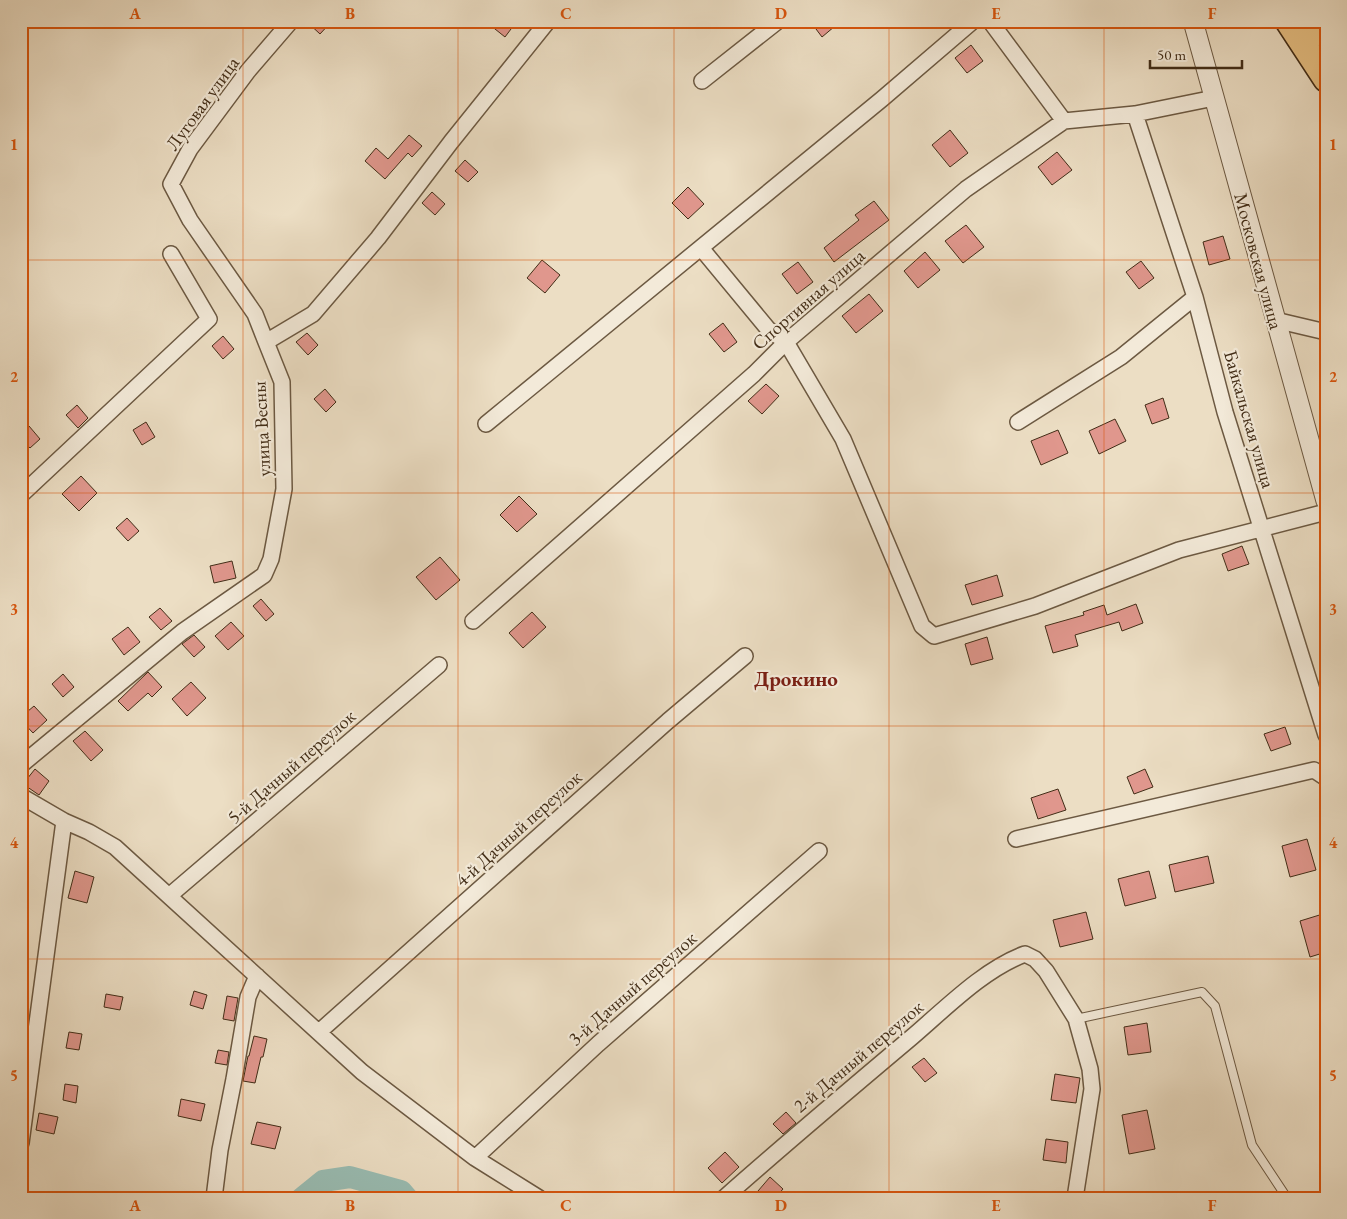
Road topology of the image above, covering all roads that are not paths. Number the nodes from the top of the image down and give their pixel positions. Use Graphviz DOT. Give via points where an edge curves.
graph roads {
  1 [pos="291,21"];
  2 [pos="548,21"];
  3 [pos="778,21"];
  4 [pos="973,21"];
  5 [pos="990,21"];
  6 [pos="1193,21"];
  7 [pos="1288,21"];
  8 [pos="1316,21"];
  9 [pos="1326,35"];
  10 [pos="1326,79"];
  11 [pos="702,81"];
  12 [pos="1214,98"];
  13 [pos="1135,114"];
  14 [pos="1064,121"];
  15 [pos="701,248"];
  16 [pos="171,254"];
  17 [pos="1195,297"];
  18 [pos="1275,320"];
  19 [pos="1326,332"];
  20 [pos="266,342"];
  21 [pos="786,342"];
  22 [pos="1018,422"];
  23 [pos="486,424"];
  24 [pos="21,495"];
  25 [pos="1326,501"];
  26 [pos="1326,512"];
  27 [pos="1261,529"];
  28 [pos="473,620"];
  29 [pos="745,656"];
  30 [pos="439,665"];
  31 [pos="1326,735"];
  32 [pos="21,765"];
  33 [pos="1320,774"];
  34 [pos="21,796"];
  35 [pos="64,821"];
  36 [pos="1016,839"];
  37 [pos="819,851"];
  38 [pos="169,896"];
  39 [pos="257,976"];
  40 [pos="1076,1019"];
  41 [pos="319,1032"];
  42 [pos="21,1143"];
  43 [pos="475,1158"];
  44 [pos="214,1198"];
  45 [pos="539,1198"];
  46 [pos="724,1198"];
  47 [pos="1075,1198"];
  48 [pos="1287,1198"];
  1 -- 20 [label="street, Луговая улица" via="248,71 190,148 171,184 190,220 255,314"];
  2 -- 20 [label="street" via="378,238 313,314"];
  3 -- 11 [label="street"];
  4 -- 15 [label="street"];
  5 -- 14 [label="street"];
  6 -- 12 [label="street, Московская улица"];
  7 -- 10 [label="highway"];
  8 -- 9 [label="highway"];
  12 -- 13 [label="street, Спортивная улица"];
  12 -- 18 [label="street, Московская улица"];
  13 -- 14 [label="street, Спортивная улица"];
  13 -- 17 [label="street, Байкальская улица"];
  14 -- 21 [label="street, Спортивная улица" via="966,189"];
  15 -- 21 [label="street" via="768,329"];
  15 -- 23 [label="street"];
  16 -- 24 [label="street" via="209,319"];
  17 -- 22 [label="street" via="1121,357"];
  17 -- 27 [label="street, Байкальская улица" via="1225,412"];
  18 -- 19 [label="street"];
  18 -- 25 [label="street, Московская улица"];
  20 -- 32 [label="street, улица Весны" via="282,382 284,490 271,558 264,575 182,632"];
  21 -- 27 [label="street" via="844,439 922,626 934,636 1035,606 1179,550"];
  21 -- 28 [label="street, Спортивная улица" via="754,374"];
  26 -- 27 [label="street"];
  27 -- 31 [label="street, Байкальская улица"];
  29 -- 41 [label="street, 4-й Дачный переулок"];
  30 -- 38 [label="street, 5-й Дачный переулок"];
  33 -- 36 [label="street"];
  34 -- 35 [label="street"];
  35 -- 38 [label="street" via="116,848"];
  35 -- 42 [label="street"];
  37 -- 43 [label="street, 3-й Дачный переулок" via="598,1044"];
  38 -- 39 [label="street"];
  39 -- 41 [label="street"];
  39 -- 44 [label="street" via="248,997"];
  40 -- 46 [label="street, 2-й Дачный переулок" via="1035,959 1025,954 1009,960 963,994"];
  40 -- 47 [label="street" via="1090,1069 1092,1089"];
  40 -- 48 [label="lane" via="1202,992 1215,1006 1252,1145"];
  41 -- 43 [label="street" via="362,1072"];
  43 -- 45 [label="street"];
}
